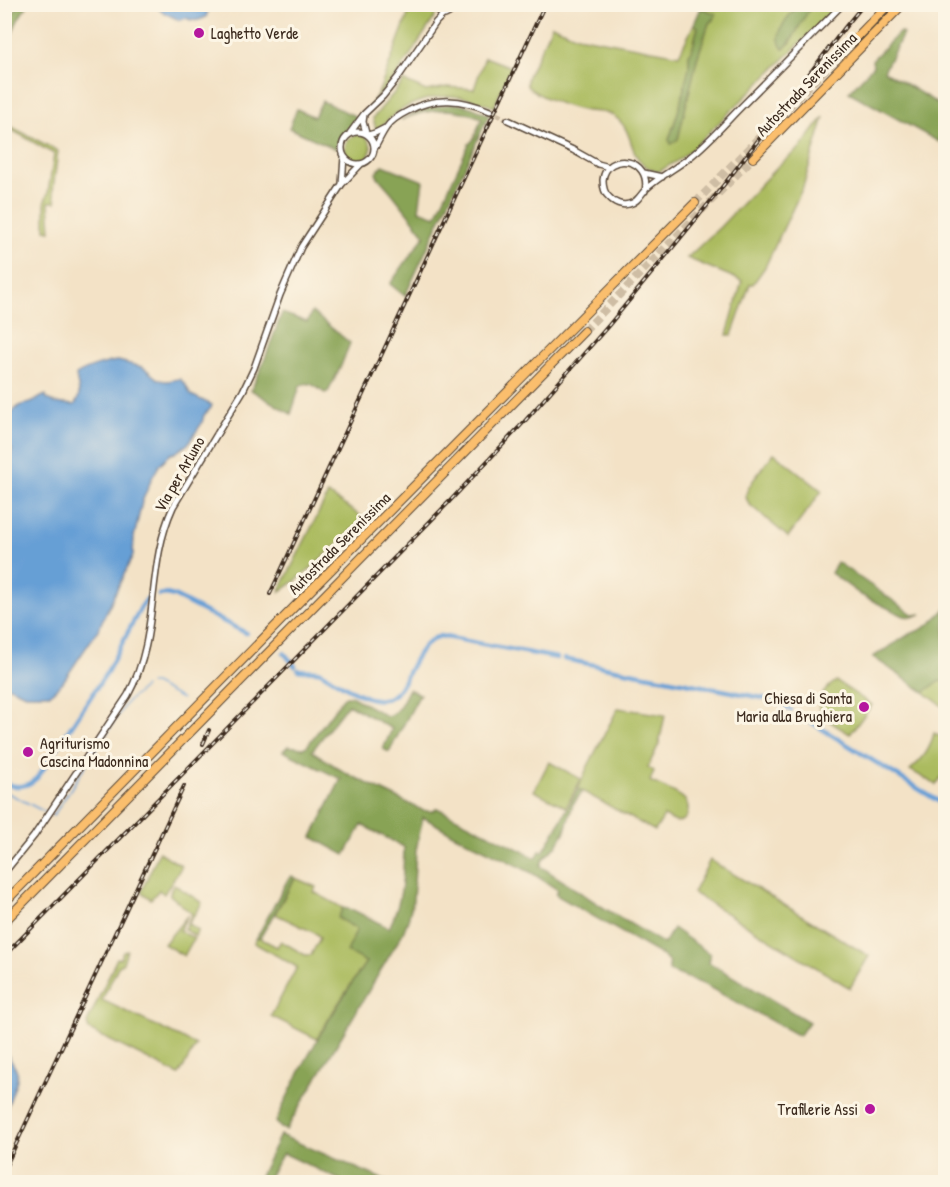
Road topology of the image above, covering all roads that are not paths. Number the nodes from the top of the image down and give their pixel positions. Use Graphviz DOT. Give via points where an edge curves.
graph roads {
  1 [pos="440,4"];
  2 [pos="843,4"];
  3 [pos="889,4"];
  4 [pos="903,4"];
  5 [pos="451,6"];
  6 [pos="441,14"];
  7 [pos="851,43"];
  8 [pos="490,111"];
  9 [pos="364,114"];
  10 [pos="508,120"];
  11 [pos="386,127"];
  12 [pos="350,133"];
  13 [pos="367,134"];
  14 [pos="375,149"];
  15 [pos="344,157"];
  16 [pos="753,158"];
  17 [pos="361,164"];
  18 [pos="598,164"];
  19 [pos="609,168"];
  20 [pos="644,173"];
  21 [pos="604,176"];
  22 [pos="662,177"];
  23 [pos="342,184"];
  24 [pos="645,190"];
  25 [pos="695,203"];
  26 [pos="584,331"];
  27 [pos="4,873"];
  28 [pos="4,903"];
  29 [pos="4,922"];
  1 -- 6 [label="street"];
  2 -- 22 [label="street" via="694,154"];
  3 -- 7 [label="highway, Autostrada Serenissima"];
  4 -- 16 [label="highway, Autostrada Serenissima"];
  5 -- 6 [label="street" via="449,13"];
  6 -- 9 [label="street" via="399,76"];
  8 -- 11 [label="street" via="458,101 436,101 406,112"];
  9 -- 12 [label="street"];
  9 -- 13 [label="street"];
  10 -- 18 [label="street"];
  11 -- 13 [label="street"];
  11 -- 14 [label="street, Via per Arluno"];
  12 -- 13 [label="street"];
  12 -- 15 [label="street, Via per Arluno" via="341,148"];
  13 -- 14 [label="street"];
  14 -- 17 [label="street, Via per Arluno" via="370,159"];
  15 -- 17 [label="street" via="350,163"];
  15 -- 23 [label="street, Via per Arluno"];
  17 -- 23 [label="street, Via per Arluno"];
  18 -- 19 [label="street"];
  18 -- 21 [label="street"];
  19 -- 20 [label="street" via="629,162"];
  19 -- 21 [label="street"];
  20 -- 22 [label="street"];
  20 -- 24 [label="street"];
  21 -- 24 [label="street" via="604,191 620,204 632,203"];
  22 -- 24 [label="street"];
  23 -- 27 [label="street, Via per Arluno" via="301,247 254,369 167,522 158,553 148,639 136,679 34,836"];
  25 -- 28 [label="highway, Autostrada Serenissima"];
  26 -- 29 [label="highway, Autostrada Serenissima"];
}
